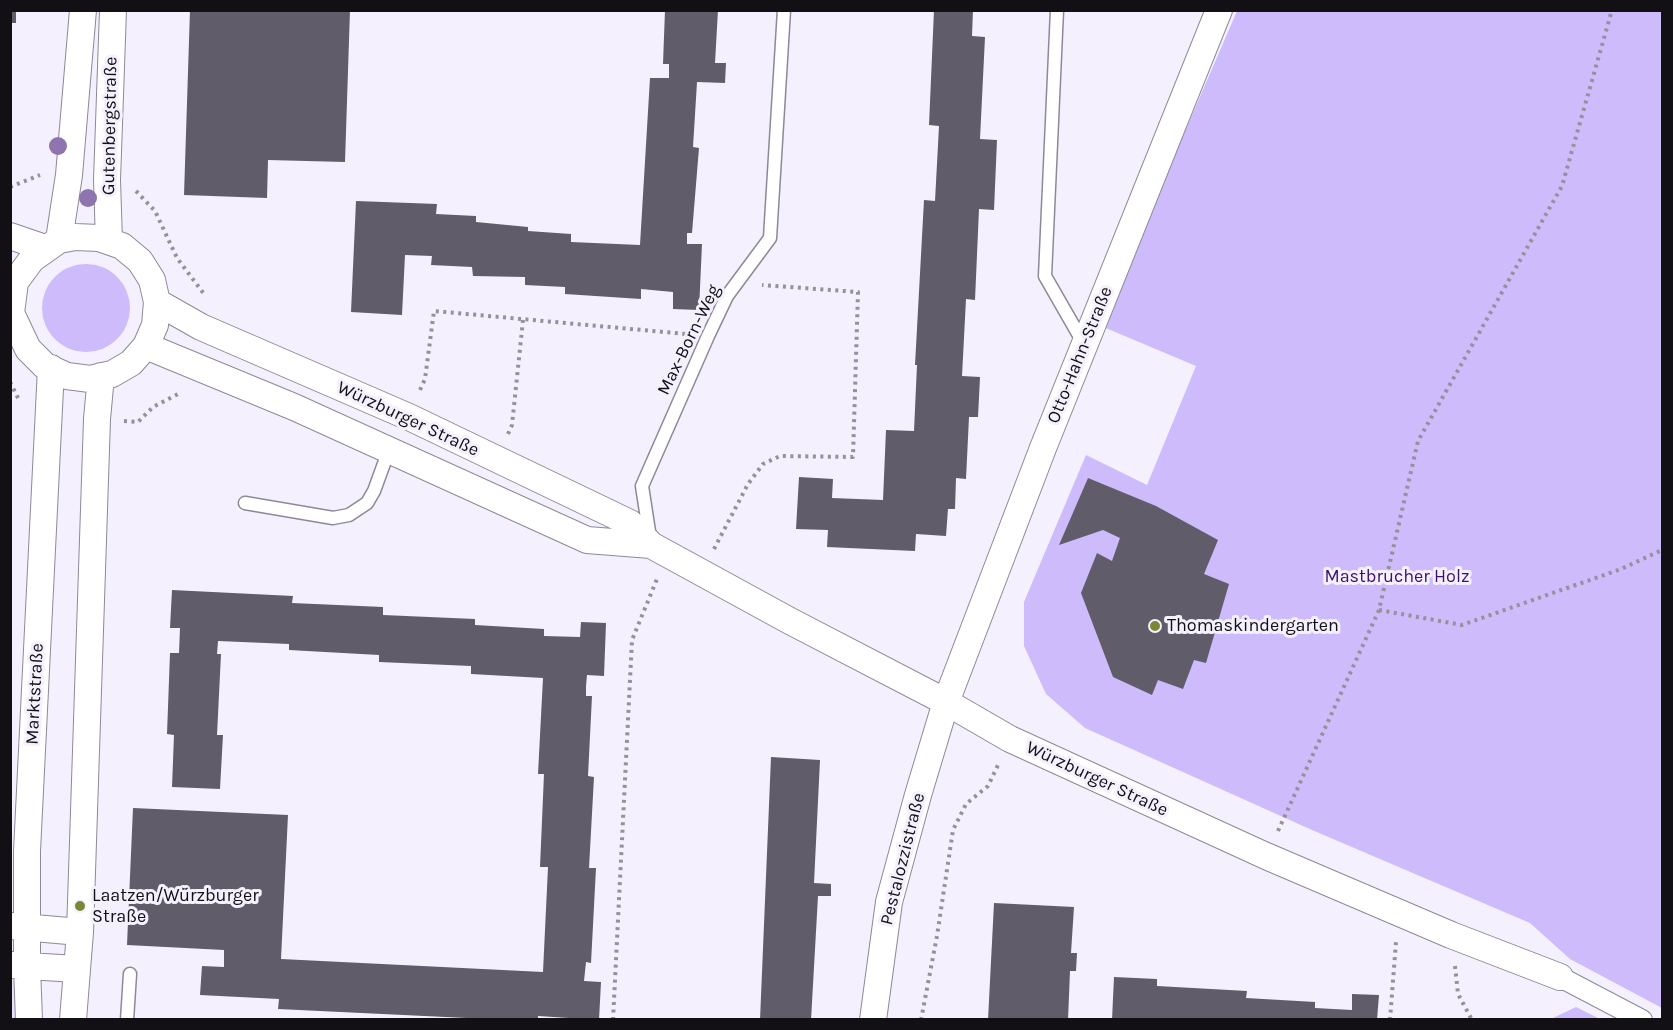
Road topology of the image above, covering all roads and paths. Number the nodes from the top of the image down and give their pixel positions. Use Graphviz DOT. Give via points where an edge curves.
graph roads {
  1 [pos="83,10"];
  2 [pos="113,10"];
  3 [pos="784,10"];
  4 [pos="1057,10"];
  5 [pos="1219,10"];
  6 [pos="1612,10"];
  7 [pos="10,236"];
  8 [pos="109,242"];
  9 [pos="52,244"];
  10 [pos="737,284"];
  11 [pos="157,302"];
  12 [pos="11,312"];
  13 [pos="523,320"];
  14 [pos="708,336"];
  15 [pos="1084,344"];
  16 [pos="147,346"];
  17 [pos="51,368"];
  18 [pos="101,376"];
  19 [pos="10,382"];
  20 [pos="21,404"];
  21 [pos="409,417"];
  22 [pos="389,450"];
  23 [pos="496,460"];
  24 [pos="244,503"];
  25 [pos="651,545"];
  26 [pos="1662,550"];
  27 [pos="702,573"];
  28 [pos="1379,610"];
  29 [pos="946,702"];
  30 [pos="1010,739"];
  31 [pos="1266,856"];
  32 [pos="1406,915"];
  33 [pos="19,927"];
  34 [pos="80,932"];
  35 [pos="1451,935"];
  36 [pos="19,966"];
  37 [pos="77,969"];
  38 [pos="130,974"];
  39 [pos="1560,976"];
  40 [pos="29,1020"];
  41 [pos="73,1020"];
  42 [pos="127,1020"];
  43 [pos="613,1020"];
  44 [pos="873,1020"];
  45 [pos="921,1020"];
  46 [pos="1390,1020"];
  47 [pos="1472,1020"];
  48 [pos="1642,1020"];
  1 -- 9 [label="street, Gutenbergstraße" via="69,175"];
  2 -- 8 [label="street, Gutenbergstraße" via="107,180"];
  3 -- 10 [label="lane, Max-Born-Weg" via="770,238"];
  4 -- 15 [label="lane" via="1045,276"];
  5 -- 15 [label="street, Otto-Hahn-Straße"];
  6 -- 28 [label="path" via="1562,186 1418,441"];
  7 -- 9 [label="street"];
  8 -- 9 [label="street" via="99,237 75,237"];
  8 -- 11 [label="street" via="122,246 140,261 152,280"];
  9 -- 12 [label="street" via="32,259 15,282"];
  10 -- 14 [label="lane, Max-Born-Weg"];
  10 -- 27 [label="path" via="858,292 853,458 780,456 763,465 748,484"];
  11 -- 16 [label="street" via="155,325"];
  11 -- 21 [label="street, Würzburger Straße" via="201,327"];
  12 -- 17 [label="street" via="28,349"];
  13 -- 14 [label="path"];
  13 -- 21 [label="path" via="434,311 424,379"];
  13 -- 23 [label="path" via="512,425"];
  14 -- 25 [label="lane, Max-Born-Weg" via="642,486"];
  15 -- 29 [label="street, Otto-Hahn-Straße"];
  16 -- 18 [label="street" via="131,363"];
  16 -- 22 [label="street, Würzburger Straße"];
  17 -- 18 [label="street" via="67,376"];
  17 -- 33 [label="street, Marktstraße" via="27,851"];
  18 -- 34 [label="street"];
  19 -- 20 [label="path"];
  21 -- 23 [label="street, Würzburger Straße"];
  22 -- 24 [label="lane" via="367,503 349,515 333,518"];
  22 -- 25 [label="street, Würzburger Straße" via="586,540"];
  23 -- 25 [label="street, Würzburger Straße" via="630,523"];
  25 -- 27 [label="street, Würzburger Straße"];
  25 -- 43 [label="path" via="657,580 632,639"];
  26 -- 28 [label="path" via="1621,569 1462,625"];
  27 -- 29 [label="street, Würzburger Straße"];
  28 -- 31 [label="path"];
  29 -- 30 [label="street, Würzburger Straße"];
  29 -- 44 [label="street, Pestalozzistraße" via="889,902"];
  30 -- 31 [label="street, Würzburger Straße"];
  30 -- 45 [label="path" via="988,786 966,804 953,830"];
  31 -- 32 [label="street, Würzburger Straße"];
  32 -- 35 [label="street, Würzburger Straße"];
  32 -- 46 [label="path" via="1396,942"];
  33 -- 34 [label="street"];
  33 -- 36 [label="street, Marktstraße"];
  34 -- 37 [label="street"];
  35 -- 39 [label="street, Würzburger Straße"];
  35 -- 47 [label="path" via="1458,994"];
  36 -- 37 [label="street"];
  36 -- 40 [label="street, Marktstraße"];
  37 -- 41 [label="street"];
  38 -- 42 [label="lane"];
  39 -- 48 [label="street"];
}
